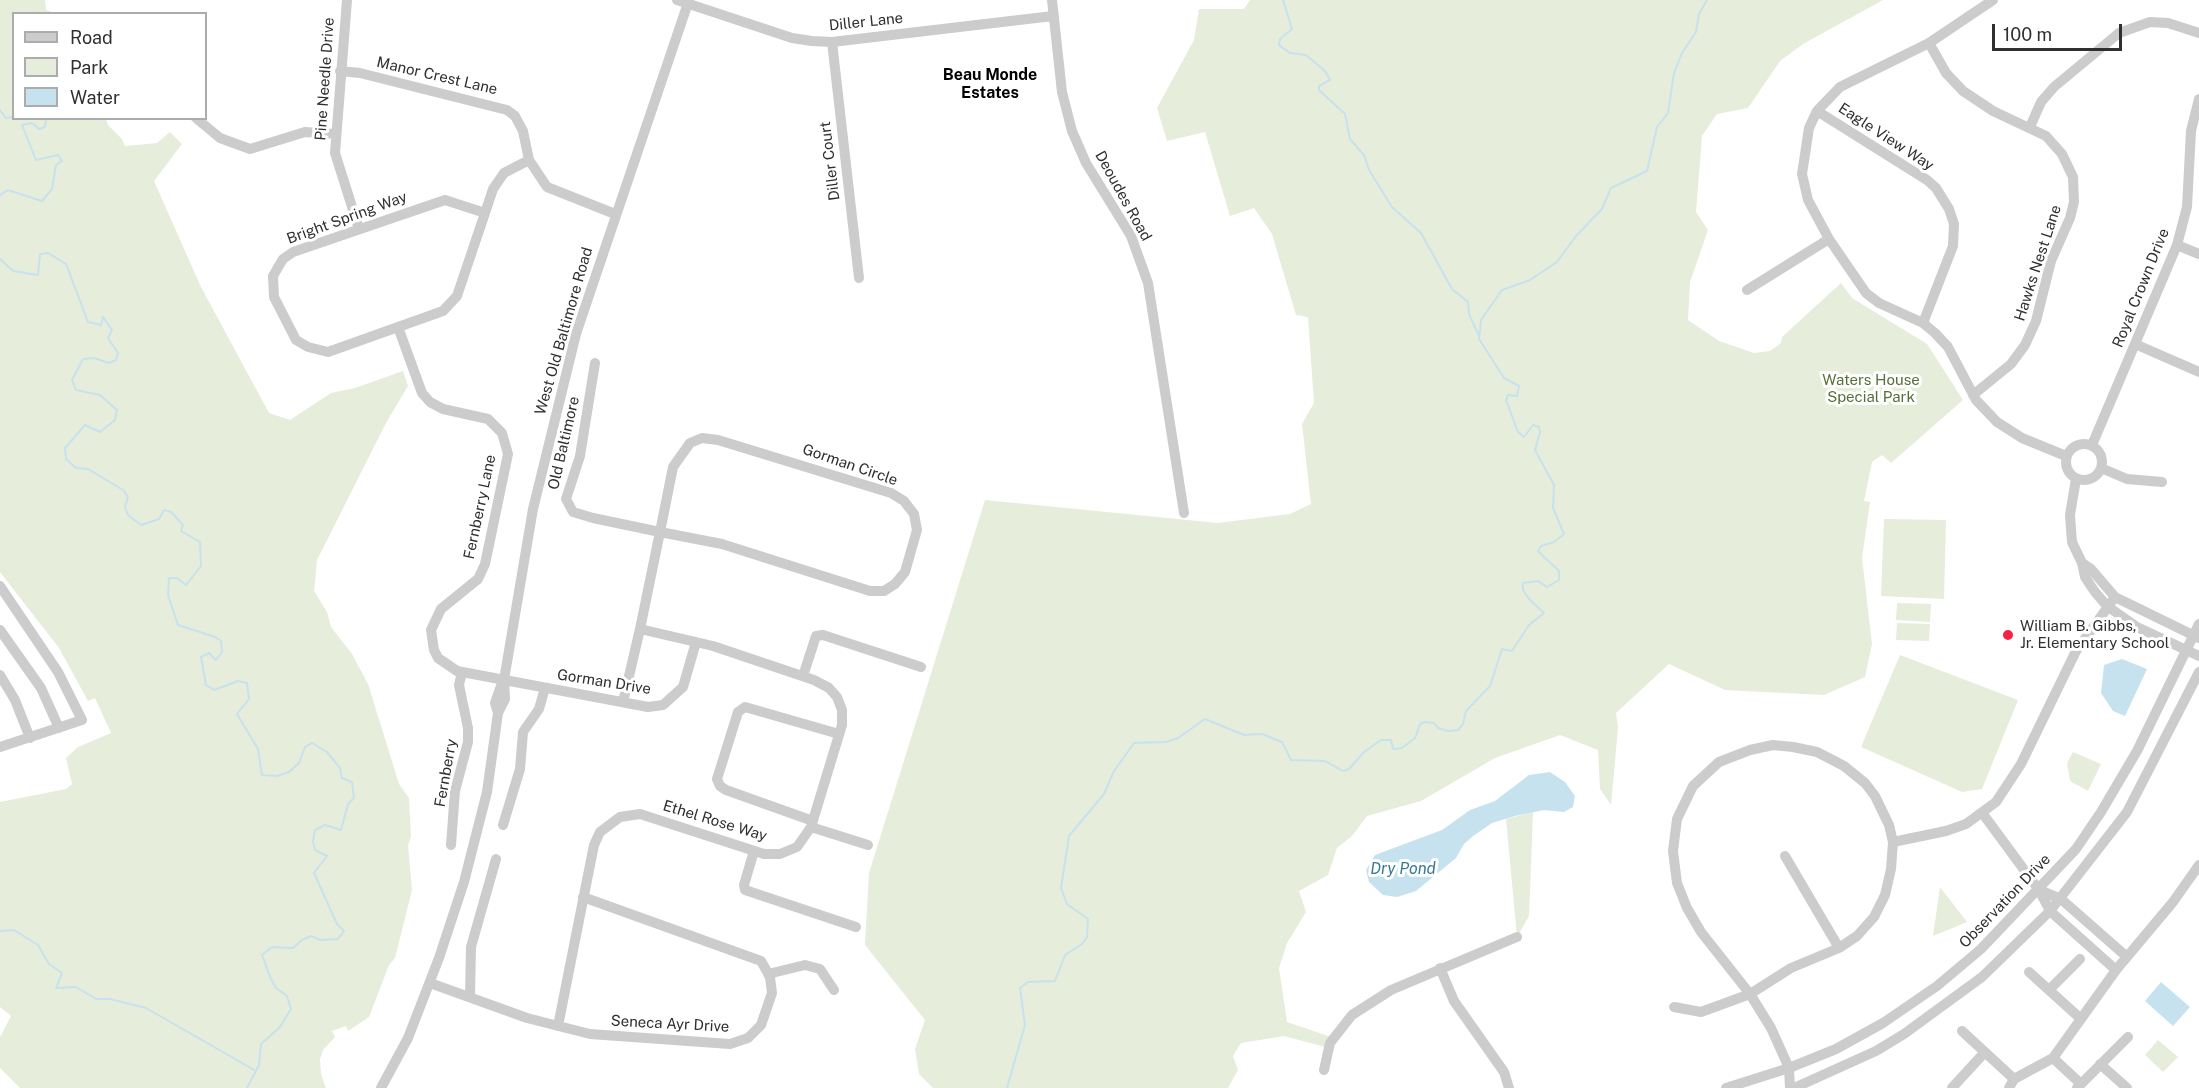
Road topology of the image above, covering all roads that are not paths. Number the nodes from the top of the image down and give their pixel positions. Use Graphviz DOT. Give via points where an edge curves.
graph roads {
  1 [pos="347,0"];
  2 [pos="1052,0"];
  3 [pos="1993,0"];
  4 [pos="684,1"];
  5 [pos="1053,16"];
  6 [pos="2199,33"];
  7 [pos="832,42"];
  8 [pos="1929,43"];
  9 [pos="340,71"];
  10 [pos="2199,99"];
  11 [pos="1817,111"];
  12 [pos="198,120"];
  13 [pos="2030,127"];
  14 [pos="335,134"];
  15 [pos="2195,157"];
  16 [pos="529,160"];
  17 [pos="485,213"];
  18 [pos="615,214"];
  19 [pos="358,229"];
  20 [pos="1828,239"];
  21 [pos="2177,245"];
  22 [pos="2199,254"];
  23 [pos="859,278"];
  24 [pos="1748,290"];
  25 [pos="1923,323"];
  26 [pos="398,327"];
  27 [pos="2135,344"];
  28 [pos="596,363"];
  29 [pos="2199,372"];
  30 [pos="1973,395"];
  31 [pos="2092,446"];
  32 [pos="2066,456"];
  33 [pos="2101,468"];
  34 [pos="2076,479"];
  35 [pos="2162,482"];
  36 [pos="1184,513"];
  37 [pos="660,532"];
  38 [pos="2082,563"];
  39 [pos="0,586"];
  40 [pos="2115,597"];
  41 [pos="2107,606"];
  42 [pos="2199,624"];
  43 [pos="640,629"];
  44 [pos="0,630"];
  45 [pos="2196,637"];
  46 [pos="696,642"];
  47 [pos="2186,650"];
  48 [pos="2199,656"];
  49 [pos="921,667"];
  50 [pos="462,672"];
  51 [pos="2199,672"];
  52 [pos="0,675"];
  53 [pos="803,675"];
  54 [pos="504,680"];
  55 [pos="545,688"];
  56 [pos="623,702"];
  57 [pos="59,728"];
  58 [pos="839,734"];
  59 [pos="30,738"];
  60 [pos="0,747"];
  61 [pos="1983,814"];
  62 [pos="812,824"];
  63 [pos="503,825"];
  64 [pos="1893,842"];
  65 [pos="451,845"];
  66 [pos="868,845"];
  67 [pos="754,851"];
  68 [pos="1785,856"];
  69 [pos="496,859"];
  70 [pos="2199,865"];
  71 [pos="2039,890"];
  72 [pos="584,897"];
  73 [pos="2061,899"];
  74 [pos="2050,911"];
  75 [pos="856,927"];
  76 [pos="1517,937"];
  77 [pos="1839,948"];
  78 [pos="2127,957"];
  79 [pos="2080,958"];
  80 [pos="1440,968"];
  81 [pos="2116,970"];
  82 [pos="2029,972"];
  83 [pos="768,974"];
  84 [pos="430,983"];
  85 [pos="834,990"];
  86 [pos="2049,990"];
  87 [pos="1750,994"];
  88 [pos="470,997"];
  89 [pos="1674,1006"];
  90 [pos="2081,1019"];
  91 [pos="558,1026"];
  92 [pos="1962,1031"];
  93 [pos="2128,1036"];
  94 [pos="1985,1052"];
  95 [pos="2053,1058"];
  96 [pos="2100,1064"];
  97 [pos="1789,1068"];
  98 [pos="1324,1070"];
  99 [pos="2011,1083"];
  100 [pos="1808,1086"];
  101 [pos="2079,1086"];
  102 [pos="381,1088"];
  103 [pos="1509,1088"];
  104 [pos="1726,1088"];
  105 [pos="1792,1088"];
  106 [pos="1952,1088"];
  107 [pos="2127,1088"];
  1 -- 9 [label="street, Pine Needle Drive"];
  2 -- 5 [label="street, Deoudes Road"];
  3 -- 8 [label="street"];
  4 -- 7 [label="street, Diller Lane" via="792,38"];
  4 -- 18 [label="street, West Old Baltimore Road"];
  5 -- 7 [label="street, Diller Lane"];
  5 -- 36 [label="street, Deoudes Road" via="1062,92 1072,131 1086,163 1131,236 1149,283"];
  6 -- 13 [label="street" via="2150,21 2119,33 2054,87 2041,102"];
  7 -- 23 [label="street, Diller Court"];
  8 -- 11 [label="street" via="1840,87"];
  8 -- 13 [label="street, Hawks Nest Lane" via="1946,73 1963,91 1993,111"];
  9 -- 14 [label="street, Pine Needle Drive"];
  9 -- 16 [label="street, Manor Crest Lane" via="507,110 515,116 522,131"];
  10 -- 15 [label="street, Royal Crown Drive" via="2193,117"];
  11 -- 20 [label="street" via="1809,128 1802,174 1808,200"];
  11 -- 25 [label="street, Eagle View Way" via="1927,180 1949,209 1954,224 1953,246"];
  12 -- 14 [label="street" via="220,138 250,149 306,132"];
  13 -- 30 [label="street, Hawks Nest Lane" via="2046,136 2062,154 2073,177 2074,202 2025,345 2011,364"];
  14 -- 19 [label="street, Pine Needle Drive" via="341,179"];
  15 -- 21 [label="street, Royal Crown Drive"];
  16 -- 17 [label="street, Bright Spring Way" via="504,172"];
  16 -- 18 [label="street, Manor Crest Lane" via="547,187"];
  17 -- 19 [label="street, Bright Spring Way" via="445,200"];
  17 -- 26 [label="street, Bright Spring Way" via="457,296 442,311"];
  18 -- 54 [label="street, West Old Baltimore Road" via="576,334 548,443"];
  19 -- 26 [label="street, Bright Spring Way" via="283,259 273,276 274,297 296,340 328,352"];
  20 -- 24 [label="street"];
  20 -- 25 [label="street" via="1866,293"];
  21 -- 22 [label="street"];
  21 -- 27 [label="street, Royal Crown Drive"];
  25 -- 30 [label="street" via="1948,347"];
  26 -- 50 [label="street, Fernberry Lane" via="422,393 443,409 488,419 502,434 508,454 485,564 478,579 441,609 431,630 438,658"];
  27 -- 29 [label="street"];
  27 -- 31 [label="street, Royal Crown Drive"];
  28 -- 37 [label="street, Old Baltimore" via="580,456 566,499 568,506 580,515"];
  30 -- 32 [label="street" via="1983,410 2011,432"];
  31 -- 32 [label="street" via="2076,446"];
  31 -- 33 [label="street" via="2102,456"];
  32 -- 34 [label="street" via="2067,468"];
  33 -- 34 [label="street" via="2093,478"];
  33 -- 35 [label="street" via="2127,479"];
  34 -- 38 [label="street" via="2070,528"];
  37 -- 37 [label="street, Gorman Circle" via="673,467 690,442 702,438 755,449 891,493 914,514 917,530 905,572 884,591 861,590 722,544"];
  37 -- 43 [label="street, Gorman Circle"];
  38 -- 40 [label="street"];
  38 -- 41 [label="street" via="2085,577"];
  39 -- 57 [label="street" via="58,672 82,720"];
  40 -- 41 [label="street"];
  40 -- 45 [label="street"];
  41 -- 47 [label="street" via="2137,627"];
  41 -- 61 [label="street" via="2076,651 2008,788"];
  42 -- 45 [label="street, Observation Drive"];
  43 -- 46 [label="street, Ethel Rose Way"];
  43 -- 56 [label="street, Gorman Circle"];
  44 -- 57 [label="street" via="41,688"];
  45 -- 47 [label="street, Observation Drive"];
  46 -- 53 [label="street, Ethel Rose Way"];
  46 -- 56 [label="street, Gorman Drive" via="682,687 673,697 663,705 648,707"];
  47 -- 48 [label="street"];
  47 -- 71 [label="street, Observation Drive" via="2137,751 2101,812 2076,849"];
  49 -- 53 [label="street" via="816,636"];
  50 -- 54 [label="street, Fernberry Lane"];
  50 -- 65 [label="street, Fernberry" via="459,685 468,742 455,791"];
  51 -- 73 [label="street" via="2127,812"];
  52 -- 59 [label="street"];
  53 -- 58 [label="street, Ethel Rose Way" via="829,688 837,697 842,710"];
  54 -- 55 [label="street, Gorman Drive"];
  54 -- 84 [label="street, West Old Baltimore Road" via="495,703 498,713 487,792 464,882"];
  55 -- 56 [label="street, Gorman Drive"];
  55 -- 63 [label="street" via="539,709 520,741 520,769"];
  57 -- 59 [label="street"];
  58 -- 62 [label="street, Ethel Rose Way"];
  58 -- 62 [label="street" via="745,707 738,712 717,779 726,790"];
  59 -- 60 [label="street"];
  61 -- 64 [label="street" via="1946,831"];
  61 -- 71 [label="street"];
  62 -- 66 [label="street"];
  62 -- 67 [label="street, Ethel Rose Way" via="797,847 780,854"];
  64 -- 77 [label="street" via="1885,895 1874,917"];
  64 -- 87 [label="street" via="1882,809 1865,783 1817,752 1773,745 1750,750 1719,762 1693,786 1677,819 1673,851 1677,883 1701,932"];
  67 -- 72 [label="street, Ethel Rose Way" via="640,814 620,817 600,832 594,845"];
  67 -- 75 [label="street" via="745,890"];
  68 -- 77 [label="street"];
  69 -- 88 [label="street" via="471,947"];
  70 -- 78 [label="street" via="2174,902"];
  71 -- 73 [label="street"];
  71 -- 74 [label="street"];
  71 -- 97 [label="street, Observation Drive" via="1981,949 1937,986 1883,1023 1836,1049"];
  72 -- 83 [label="street" via="745,953 761,961"];
  72 -- 91 [label="street, Ethel Rose Way"];
  73 -- 74 [label="street"];
  73 -- 78 [label="street"];
  74 -- 81 [label="street"];
  74 -- 100 [label="street" via="1982,977 1904,1034"];
  76 -- 80 [label="street"];
  77 -- 87 [label="street" via="1791,968"];
  78 -- 81 [label="street"];
  79 -- 86 [label="street"];
  80 -- 98 [label="street" via="1391,990 1352,1015 1330,1043"];
  80 -- 103 [label="street" via="1454,1000 1504,1072"];
  81 -- 90 [label="street"];
  82 -- 86 [label="street"];
  83 -- 85 [label="street" via="805,964 820,969"];
  83 -- 91 [label="street, Seneca Ayr Drive" via="772,993 761,1025 748,1038 730,1044 590,1034"];
  84 -- 88 [label="street, Seneca Ayr Drive"];
  84 -- 102 [label="street, West Old Baltimore Road" via="408,1038"];
  86 -- 90 [label="street"];
  87 -- 89 [label="street" via="1701,1012"];
  87 -- 97 [label="street"];
  88 -- 91 [label="street, Seneca Ayr Drive"];
  90 -- 95 [label="street"];
  92 -- 94 [label="street"];
  93 -- 96 [label="street"];
  94 -- 99 [label="street"];
  94 -- 106 [label="street"];
  95 -- 99 [label="street"];
  95 -- 101 [label="street"];
  96 -- 101 [label="street"];
  96 -- 107 [label="street"];
  97 -- 100 [label="street"];
  97 -- 104 [label="street, Observation Drive"];
  97 -- 105 [label="street"];
  100 -- 105 [label="street"];
}
